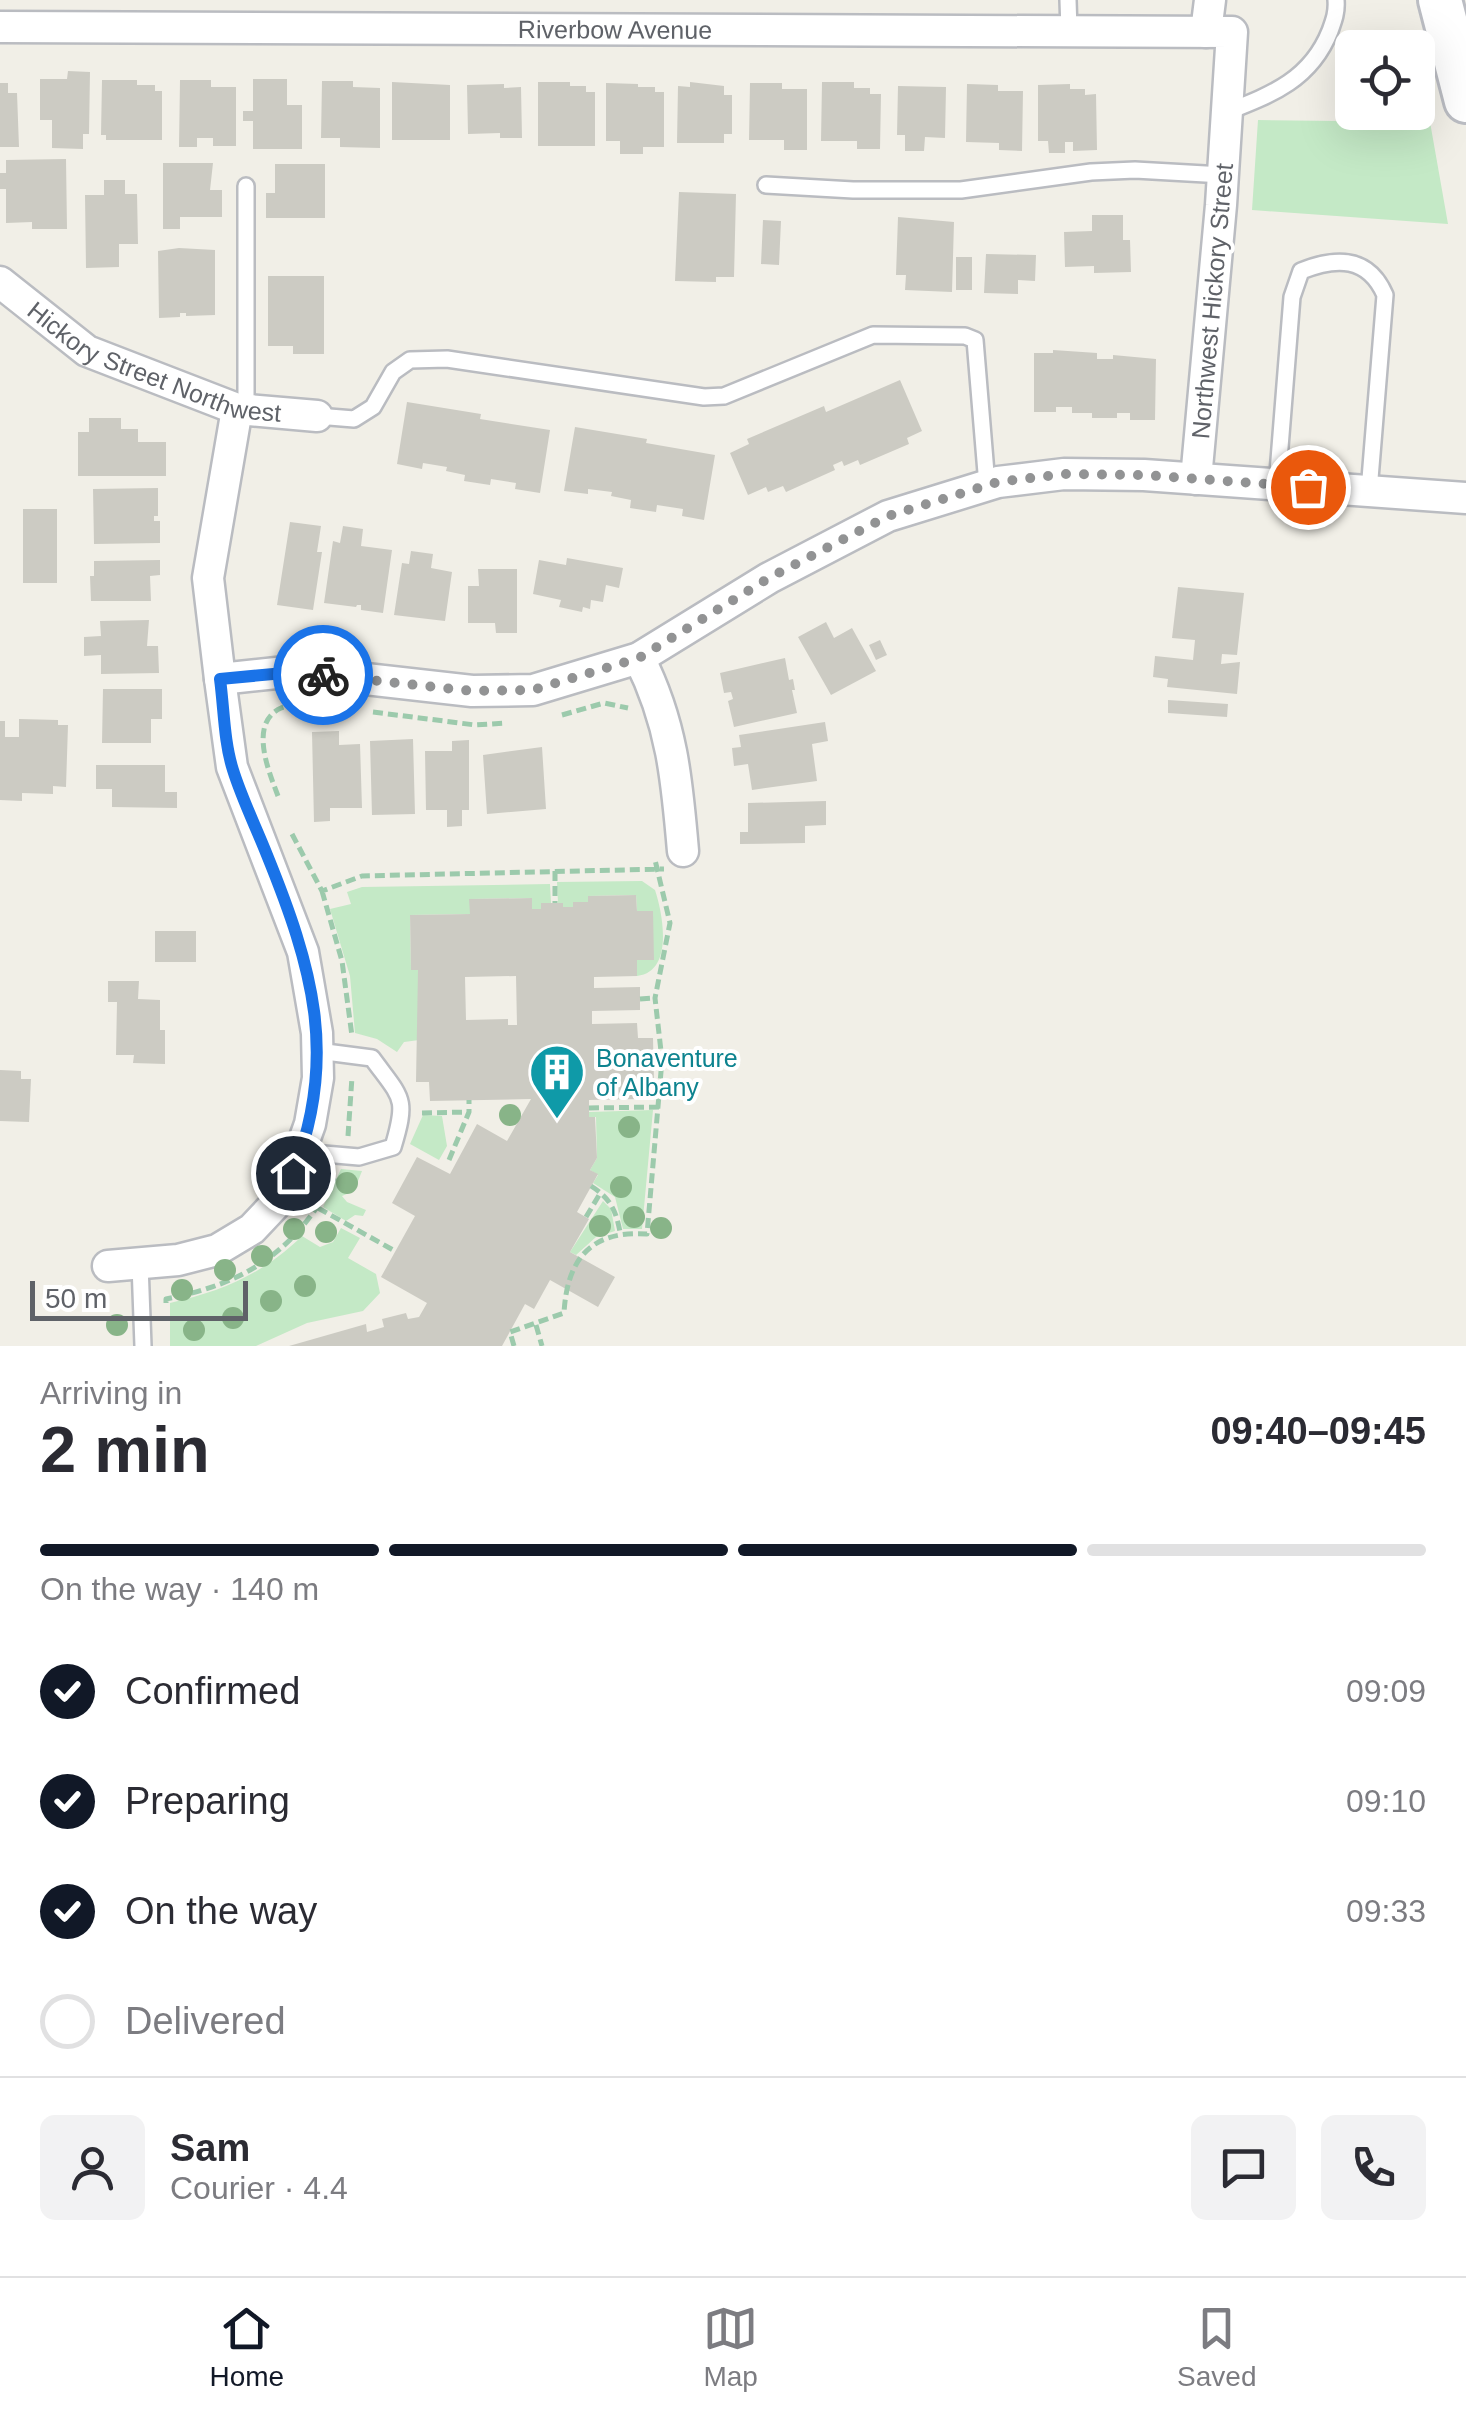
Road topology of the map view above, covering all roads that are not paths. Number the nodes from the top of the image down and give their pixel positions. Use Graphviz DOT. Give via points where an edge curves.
graph roads {
  1 [pos="1210,0"];
  2 [pos="1336,0"];
  3 [pos="1440,0"];
  4 [pos="167,14"];
  5 [pos="420,14"];
  6 [pos="672,15"];
  7 [pos="925,15"];
  8 [pos="1068,15"];
  9 [pos="0,26"];
  10 [pos="1219,32"];
  11 [pos="1466,101"];
  12 [pos="1227,112"];
  13 [pos="1223,175"];
  14 [pos="766,185"];
  15 [pos="246,186"];
  16 [pos="0,282"];
  17 [pos="241,410"];
  18 [pos="318,416"];
  19 [pos="1196,479"];
  20 [pos="988,485"];
  21 [pos="1277,485"];
  22 [pos="1369,491"];
  23 [pos="1466,498"];
  24 [pos="639,658"];
  25 [pos="220,679"];
  26 [pos="670,859"];
  27 [pos="318,1051"];
  28 [pos="301,1152"];
  29 [pos="140,1264"];
  30 [pos="108,1266"];
  31 [pos="143,1346"];
  1 -- 10 [label="street, Northwest Hickory Street"];
  2 -- 12 [label="lane" via="1320,56 1277,92"];
  3 -- 11 [label="main road"];
  4 -- 5 [label="street, Riverbow Avenue"];
  4 -- 9 [label="street, Riverbow Avenue"];
  5 -- 6 [label="street, Riverbow Avenue"];
  6 -- 7 [label="street, Riverbow Avenue"];
  7 -- 8 [label="street, Riverbow Avenue"];
  8 -- 10 [label="street, Riverbow Avenue"];
  10 -- 12 [label="street, Northwest Hickory Street"];
  12 -- 13 [label="street, Northwest Hickory Street"];
  13 -- 14 [label="lane" via="1091,172 961,190"];
  13 -- 19 [label="street, Northwest Hickory Street"];
  15 -- 17 [label="lane"];
  16 -- 17 [label="street, Hickory Street Northwest" via="87,351"];
  17 -- 18 [label="street, Hickory Street Northwest"];
  17 -- 25 [label="street" via="208,578"];
  18 -- 20 [label="lane" via="354,419 410,360 447,358 704,398 724,396 873,335 965,336 975,340"];
  19 -- 20 [label="street" via="1064,474"];
  19 -- 21 [label="street"];
  20 -- 24 [label="street" via="888,516 769,578"];
  21 -- 22 [label="street"];
  21 -- 22 [label="lane" via="1292,297 1301,271 1326,261 1354,263 1377,277 1385,295"];
  22 -- 23 [label="street"];
  24 -- 25 [label="street" via="533,690 472,691 295,672"];
  24 -- 26 [label="street" via="658,695 677,773"];
  25 -- 27 [label="street" via="232,768 303,952"];
  27 -- 28 [label="street"];
  27 -- 28 [label="lane" via="372,1058 402,1099 403,1113 393,1147 359,1156"];
  28 -- 29 [label="street" via="284,1194 252,1229 217,1250"];
  29 -- 30 [label="street"];
  29 -- 31 [label="lane"];
}
